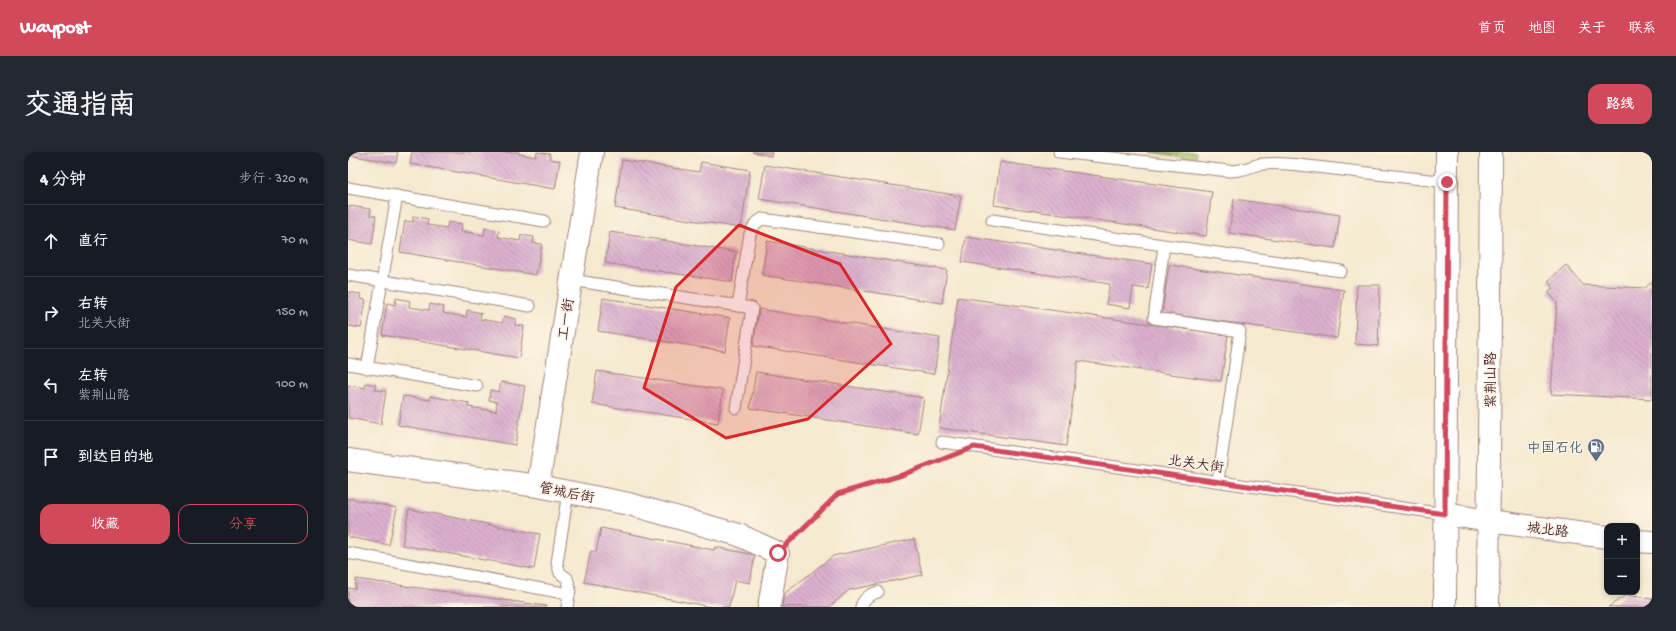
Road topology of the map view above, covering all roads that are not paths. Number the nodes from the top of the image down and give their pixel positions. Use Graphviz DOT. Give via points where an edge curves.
graph roads {
  1 [pos="592,152"];
  2 [pos="1059,152"];
  3 [pos="1447,152"];
  4 [pos="1491,152"];
  5 [pos="1447,182"];
  6 [pos="348,188"];
  7 [pos="397,196"];
  8 [pos="992,220"];
  9 [pos="544,221"];
  10 [pos="939,244"];
  11 [pos="1164,246"];
  12 [pos="1341,271"];
  13 [pos="348,275"];
  14 [pos="571,280"];
  15 [pos="382,281"];
  16 [pos="530,306"];
  17 [pos="738,306"];
  18 [pos="348,364"];
  19 [pos="367,368"];
  20 [pos="477,386"];
  21 [pos="736,408"];
  22 [pos="942,442"];
  23 [pos="348,460"];
  24 [pos="1218,481"];
  25 [pos="538,486"];
  26 [pos="568,492"];
  27 [pos="1445,514"];
  28 [pos="1489,521"];
  29 [pos="1604,537"];
  30 [pos="1640,540"];
  31 [pos="1652,542"];
  32 [pos="348,553"];
  33 [pos="878,592"];
  34 [pos="569,594"];
  35 [pos="567,607"];
  36 [pos="769,607"];
  37 [pos="861,607"];
  38 [pos="1445,607"];
  39 [pos="1488,607"];
  1 -- 14 [label="street, 工一街"];
  2 -- 5 [label="lane" via="1229,171 1241,171 1258,165 1291,165"];
  3 -- 5 [label="street"];
  4 -- 28 [label="street, 紫荆山路"];
  5 -- 27 [label="street"];
  6 -- 7 [label="lane"];
  7 -- 9 [label="lane"];
  7 -- 15 [label="lane"];
  8 -- 11 [label="lane"];
  10 -- 17 [label="lane" via="762,219 755,224 750,234"];
  11 -- 12 [label="lane"];
  11 -- 24 [label="lane" via="1154,318 1240,331"];
  13 -- 15 [label="lane"];
  14 -- 17 [label="lane"];
  14 -- 25 [label="street, 工一街"];
  15 -- 16 [label="lane"];
  15 -- 19 [label="lane"];
  17 -- 21 [label="lane" via="752,308"];
  18 -- 19 [label="lane"];
  19 -- 20 [label="lane"];
  22 -- 24 [label="lane, 北关大街"];
  23 -- 25 [label="street, 管城后街"];
  24 -- 27 [label="lane, 北关大街"];
  25 -- 26 [label="street, 管城后街"];
  26 -- 34 [label="lane" via="557,563 560,573 566,578"];
  26 -- 36 [label="street, 管城后街" via="630,504 739,535 778,553"];
  27 -- 28 [label="street, 城北路"];
  27 -- 38 [label="street"];
  28 -- 29 [label="street, 城北路"];
  28 -- 39 [label="street, 紫荆山路"];
  30 -- 31 [label="street"];
  32 -- 34 [label="lane"];
  33 -- 37 [label="lane" via="871,594"];
  34 -- 35 [label="lane"];
}
